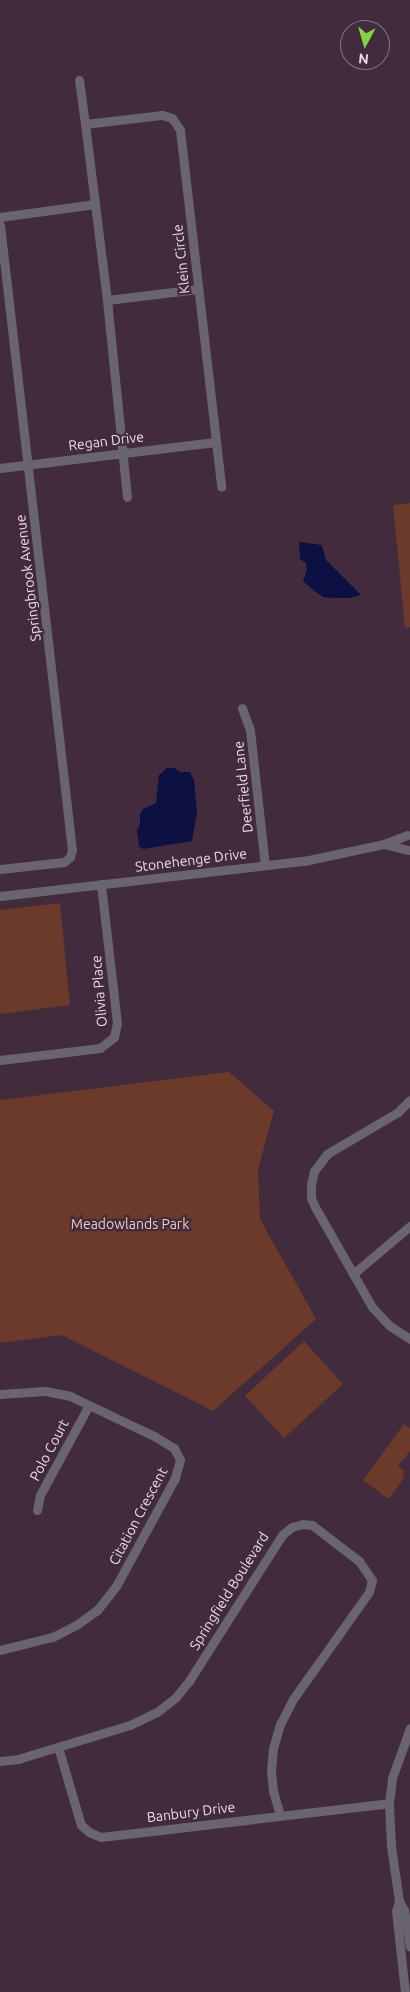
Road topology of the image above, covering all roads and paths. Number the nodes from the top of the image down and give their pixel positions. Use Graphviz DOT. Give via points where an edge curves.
graph roads {
  1 [pos="79,80"];
  2 [pos="85,124"];
  3 [pos="95,204"];
  4 [pos="0,216"];
  5 [pos="0,225"];
  6 [pos="198,289"];
  7 [pos="107,300"];
  8 [pos="215,442"];
  9 [pos="121,453"];
  10 [pos="28,464"];
  11 [pos="0,468"];
  12 [pos="221,487"];
  13 [pos="127,497"];
  14 [pos="242,708"];
  15 [pos="409,834"];
  16 [pos="384,844"];
  17 [pos="409,851"];
  18 [pos="265,865"];
  19 [pos="0,869"];
  20 [pos="101,884"];
  21 [pos="0,896"];
  22 [pos="0,1060"];
  23 [pos="410,1100"];
  24 [pos="410,1226"];
  25 [pos="353,1274"];
  26 [pos="410,1339"];
  27 [pos="0,1394"];
  28 [pos="89,1405"];
  29 [pos="37,1510"];
  30 [pos="0,1650"];
  31 [pos="410,1728"];
  32 [pos="58,1747"];
  33 [pos="0,1761"];
  34 [pos="389,1803"];
  35 [pos="280,1816"];
  36 [pos="399,1901"];
  37 [pos="410,1947"];
  38 [pos="405,1992"];
  1 -- 2 [label="street"];
  2 -- 3 [label="street"];
  2 -- 6 [label="street, Klein Circle" via="162,115 172,118 180,130"];
  3 -- 4 [label="street"];
  3 -- 7 [label="street"];
  5 -- 10 [label="street, Springbrook Avenue"];
  6 -- 7 [label="street"];
  6 -- 8 [label="street, Klein Circle"];
  7 -- 9 [label="street"];
  8 -- 9 [label="street, Regan Drive"];
  8 -- 12 [label="street, Klein Circle"];
  9 -- 10 [label="street, Regan Drive"];
  9 -- 13 [label="street"];
  10 -- 11 [label="street, Regan Drive"];
  10 -- 19 [label="street, Springbrook Avenue" via="72,850 64,862"];
  14 -- 18 [label="street, Deerfield Lane" via="250,730"];
  15 -- 16 [label="street, Stonehenge Drive"];
  15 -- 17 [label="street" via="406,843"];
  16 -- 17 [label="street, Stonehenge Drive"];
  16 -- 18 [label="street, Stonehenge Drive" via="312,860"];
  18 -- 20 [label="street, Stonehenge Drive"];
  20 -- 21 [label="street, Stonehenge Drive"];
  20 -- 22 [label="street, Olivia Place" via="117,1023 114,1037 100,1048"];
  23 -- 25 [label="street" via="398,1112 327,1154 314,1171 311,1198"];
  24 -- 25 [label="street"];
  25 -- 26 [label="street" via="372,1307 390,1326"];
  27 -- 28 [label="street, Citation Crescent" via="46,1391 70,1396"];
  28 -- 29 [label="street, Polo Court" via="40,1495"];
  28 -- 30 [label="street, Citation Crescent" via="174,1448 180,1460 179,1470 116,1586 97,1610 52,1637"];
  31 -- 34 [label="street" via="392,1778"];
  32 -- 33 [label="street, Springfield Boulevard"];
  32 -- 35 [label="street, Banbury Drive" via="81,1825 101,1837"];
  32 -- 35 [label="street, Springfield Boulevard" via="130,1725 157,1712 176,1697 282,1535 292,1527 312,1525 360,1561 372,1580 368,1592 293,1698 280,1724 271,1771"];
  34 -- 35 [label="street, Banbury Drive"];
  34 -- 36 [label="street"];
  36 -- 37 [label="street" via="404,1910"];
  36 -- 38 [label="street" via="396,1911"];
}
